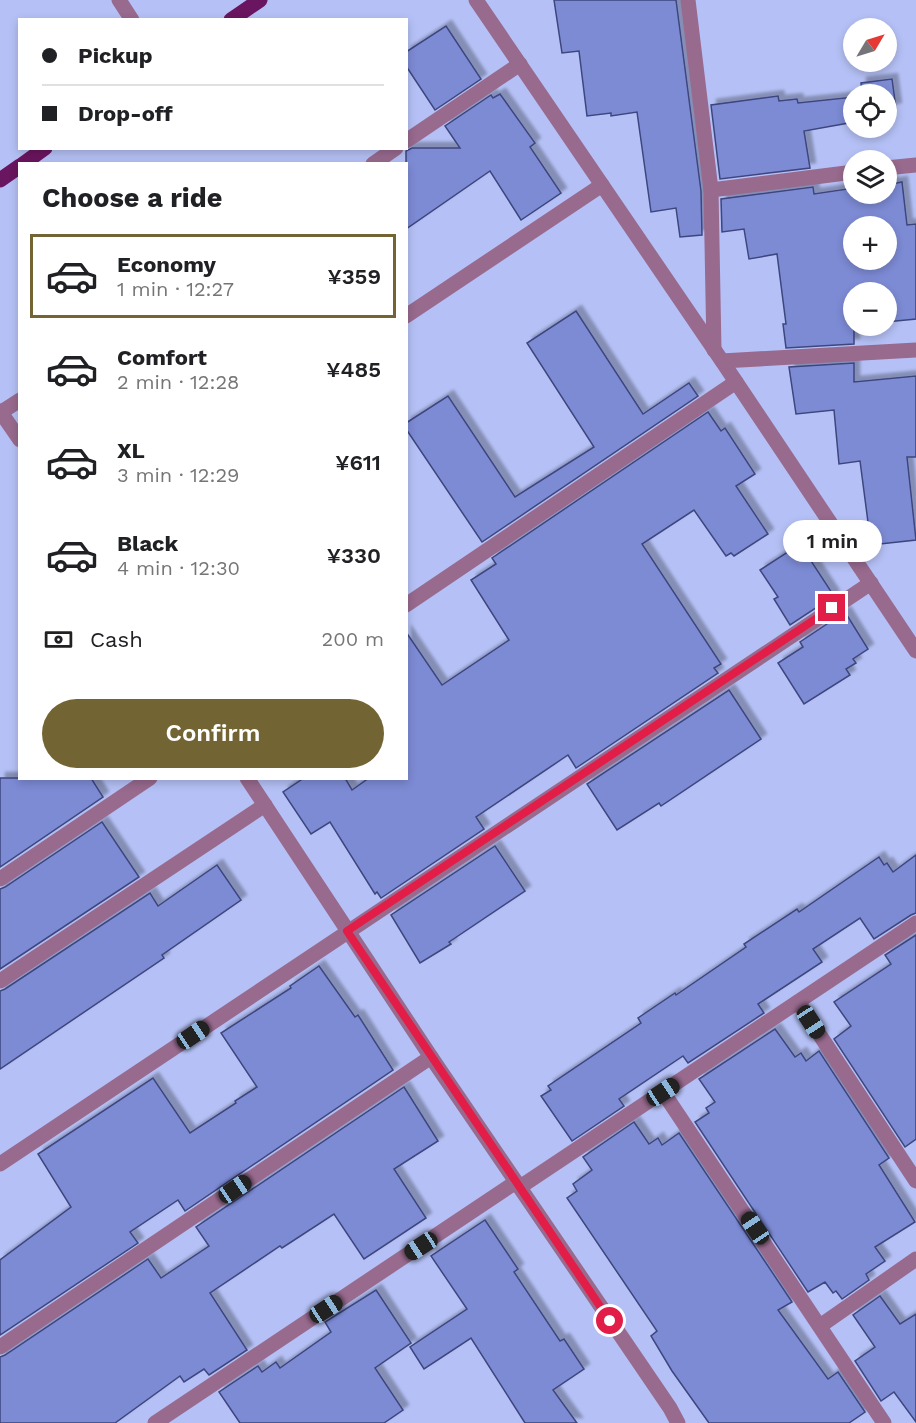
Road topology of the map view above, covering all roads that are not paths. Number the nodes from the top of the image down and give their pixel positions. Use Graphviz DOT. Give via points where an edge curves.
graph roads {
  1 [pos="119,0"];
  2 [pos="260,0"];
  3 [pos="476,0"];
  4 [pos="688,0"];
  5 [pos="131,18"];
  6 [pos="234,18"];
  7 [pos="520,64"];
  8 [pos="408,140"];
  9 [pos="42,150"];
  10 [pos="393,150"];
  11 [pos="26,162"];
  12 [pos="377,162"];
  13 [pos="916,165"];
  14 [pos="18,167"];
  15 [pos="897,167"];
  16 [pos="843,173"];
  17 [pos="0,180"];
  18 [pos="602,185"];
  19 [pos="711,190"];
  20 [pos="408,314"];
  21 [pos="916,350"];
  22 [pos="718,356"];
  23 [pos="736,382"];
  24 [pos="18,401"];
  25 [pos="0,412"];
  26 [pos="18,437"];
  27 [pos="871,583"];
  28 [pos="408,604"];
  29 [pos="916,651"];
  30 [pos="147,780"];
  31 [pos="249,780"];
  32 [pos="265,805"];
  33 [pos="0,879"];
  34 [pos="916,923"];
  35 [pos="347,931"];
  36 [pos="0,981"];
  37 [pos="798,1002"];
  38 [pos="431,1057"];
  39 [pos="663,1092"];
  40 [pos="0,1164"];
  41 [pos="916,1181"];
  42 [pos="518,1185"];
  43 [pos="916,1259"];
  44 [pos="820,1326"];
  45 [pos="0,1347"];
  46 [pos="155,1423"];
  47 [pos="678,1423"];
  48 [pos="884,1423"];
  1 -- 5 [label="street"];
  2 -- 6 [label="main road"];
  3 -- 7 [label="street"];
  4 -- 19 [label="street"];
  7 -- 8 [label="street"];
  7 -- 18 [label="street"];
  9 -- 11 [label="main road"];
  10 -- 12 [label="street"];
  13 -- 15 [label="street"];
  14 -- 17 [label="main road"];
  16 -- 19 [label="street"];
  18 -- 20 [label="street"];
  18 -- 22 [label="street"];
  19 -- 22 [label="street"];
  21 -- 22 [label="street"];
  22 -- 23 [label="street"];
  23 -- 27 [label="street"];
  23 -- 28 [label="street"];
  24 -- 25 [label="street"];
  25 -- 26 [label="street"];
  27 -- 29 [label="street"];
  27 -- 35 [label="street"];
  30 -- 33 [label="street"];
  31 -- 32 [label="street"];
  32 -- 35 [label="street"];
  32 -- 36 [label="street"];
  34 -- 37 [label="street"];
  35 -- 38 [label="street"];
  35 -- 40 [label="street"];
  37 -- 39 [label="street"];
  37 -- 41 [label="street"];
  38 -- 42 [label="street"];
  38 -- 45 [label="street"];
  39 -- 42 [label="street"];
  39 -- 44 [label="street"];
  42 -- 46 [label="street"];
  42 -- 47 [label="street"];
  43 -- 44 [label="street"];
  44 -- 48 [label="street"];
}
